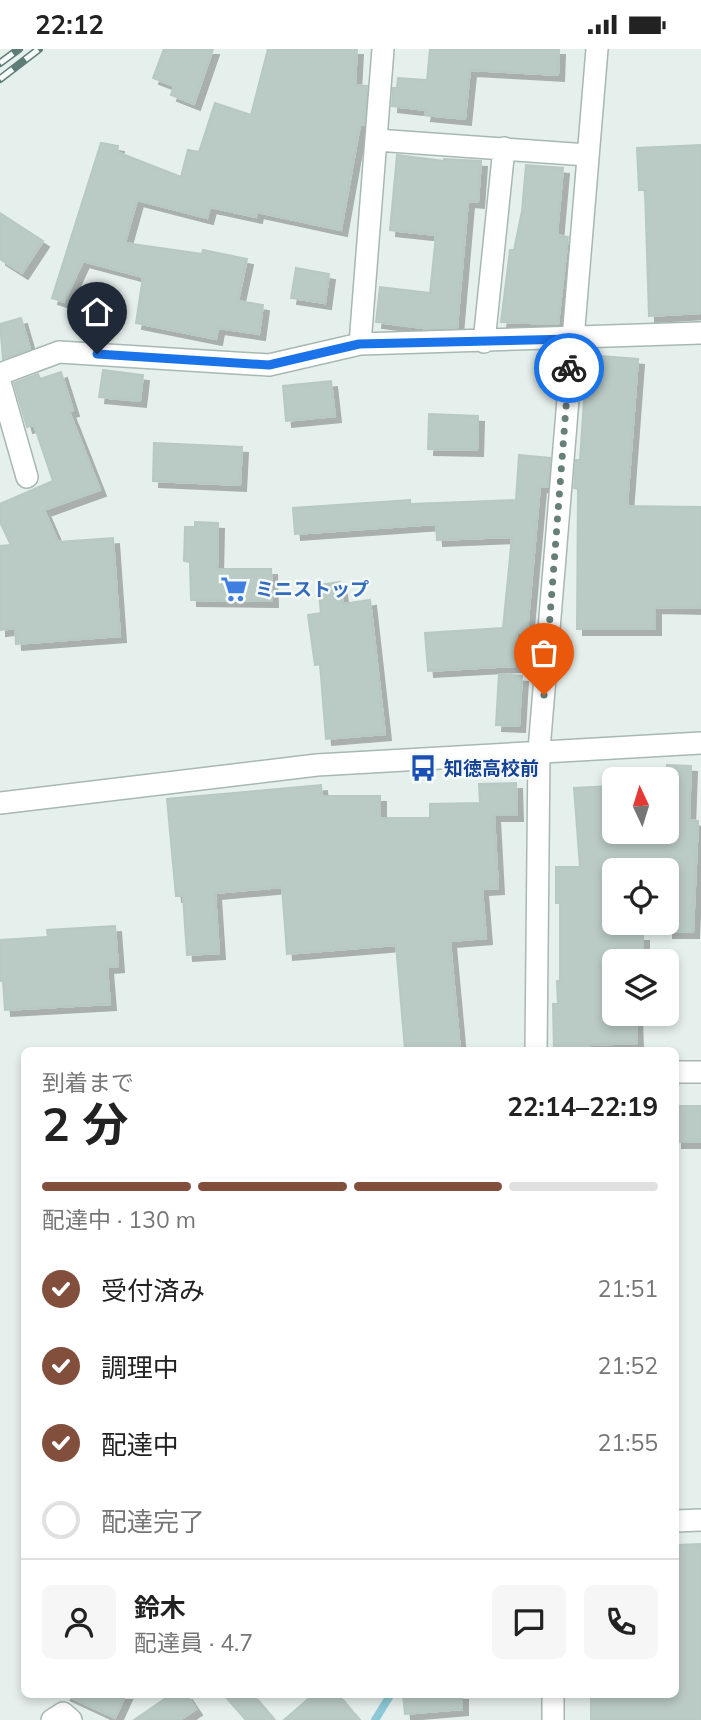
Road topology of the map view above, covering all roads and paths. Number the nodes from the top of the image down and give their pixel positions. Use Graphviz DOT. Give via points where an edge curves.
graph roads {
  1 [pos="383,49"];
  2 [pos="597,49"];
  3 [pos="376,140"];
  4 [pos="504,148"];
  5 [pos="587,155"];
  6 [pos="701,333"];
  7 [pos="572,339"];
  8 [pos="484,342"];
  9 [pos="359,344"];
  10 [pos="0,375"];
  11 [pos="0,382"];
  12 [pos="27,477"];
  13 [pos="701,743"];
  14 [pos="539,750"];
  15 [pos="0,803"];
  16 [pos="537,1047"];
  17 [pos="679,1072"];
  18 [pos="701,1072"];
  19 [pos="701,1520"];
  20 [pos="679,1521"];
  21 [pos="553,1698"];
  22 [pos="52,1720"];
  23 [pos="71,1720"];
  24 [pos="553,1720"];
  1 -- 3 [label="street"];
  2 -- 5 [label="street"];
  3 -- 4 [label="street"];
  3 -- 9 [label="street"];
  4 -- 5 [label="street"];
  4 -- 8 [label="street"];
  5 -- 7 [label="street"];
  6 -- 7 [label="street"];
  7 -- 8 [label="street"];
  7 -- 14 [label="street"];
  8 -- 9 [label="street"];
  9 -- 10 [label="street" via="269,365 59,352"];
  11 -- 12 [label="street"];
  13 -- 14 [label="street"];
  14 -- 15 [label="street" via="317,765"];
  14 -- 16 [label="street"];
  17 -- 18 [label="street"];
  19 -- 20 [label="street"];
  21 -- 24 [label="street"];
  22 -- 23 [label="street" via="63,1713"];
}
